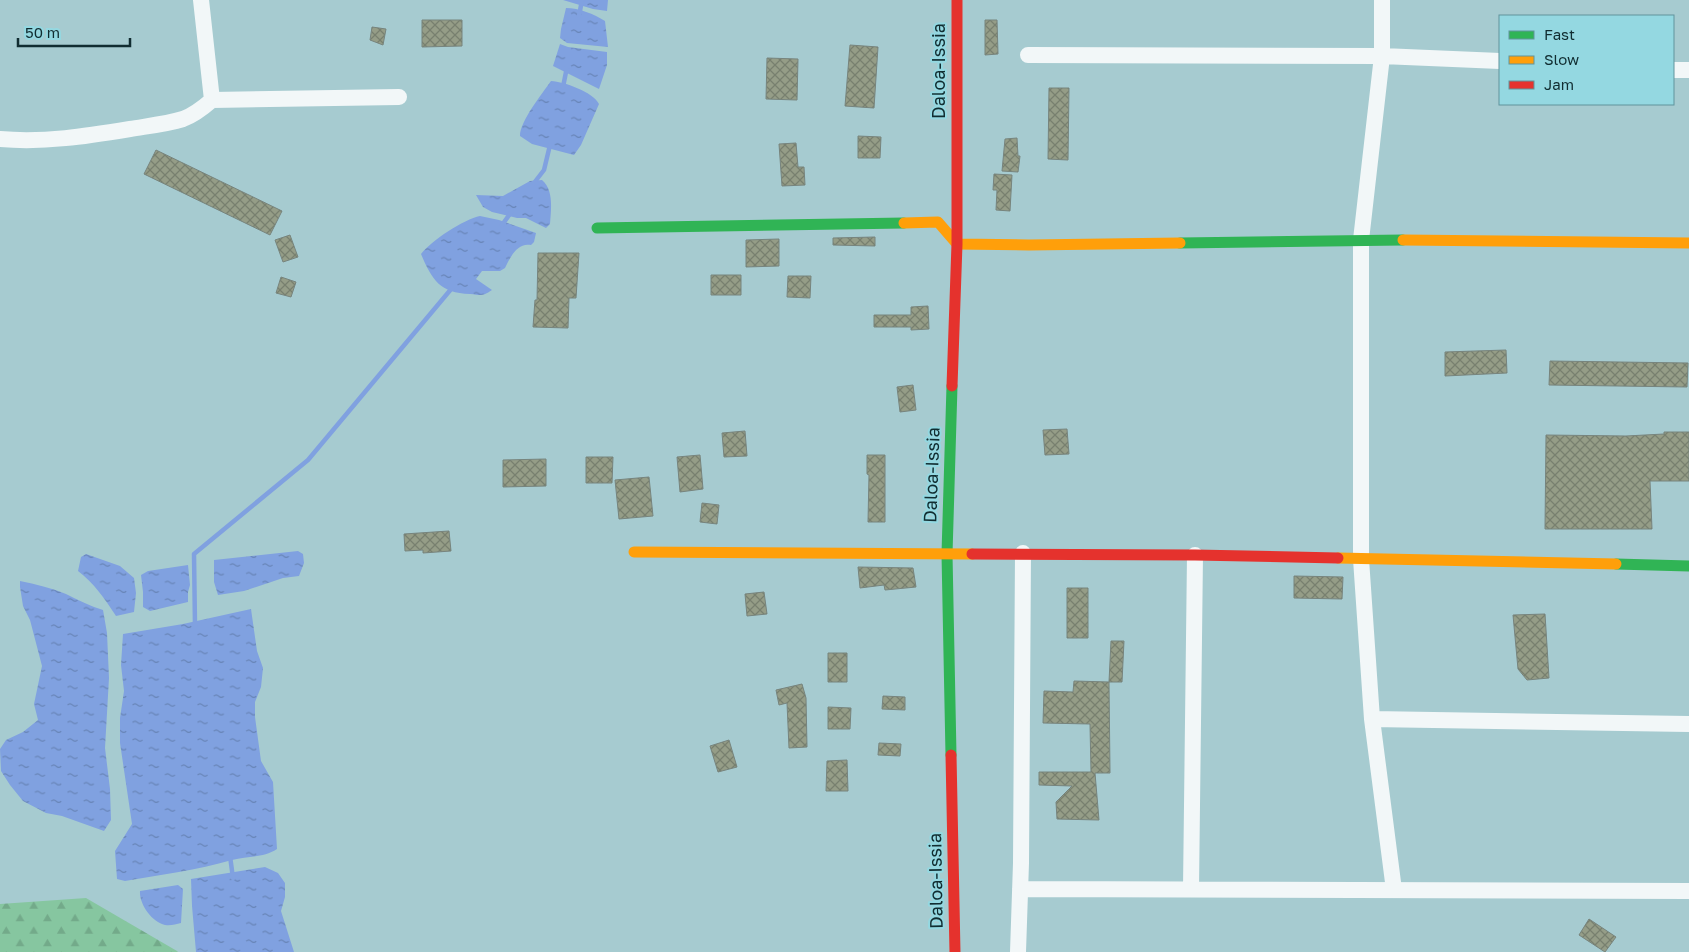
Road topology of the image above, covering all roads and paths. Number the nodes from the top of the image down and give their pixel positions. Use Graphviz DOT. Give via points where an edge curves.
graph roads {
  1 [pos="201,0"];
  2 [pos="957,0"];
  3 [pos="1382,0"];
  4 [pos="1028,55"];
  5 [pos="1382,56"];
  6 [pos="1499,61"];
  7 [pos="1674,70"];
  8 [pos="1689,70"];
  9 [pos="399,97"];
  10 [pos="212,100"];
  11 [pos="0,139"];
  12 [pos="596,228"];
  13 [pos="1361,240"];
  14 [pos="957,244"];
  15 [pos="1689,244"];
  16 [pos="634,552"];
  17 [pos="1023,553"];
  18 [pos="948,554"];
  19 [pos="1195,555"];
  20 [pos="1360,559"];
  21 [pos="1689,566"];
  22 [pos="1372,719"];
  23 [pos="1689,724"];
  24 [pos="1020,889"];
  25 [pos="1191,889"];
  26 [pos="1394,890"];
  27 [pos="1689,891"];
  28 [pos="955,952"];
  29 [pos="1018,952"];
  1 -- 10 [label="street"];
  2 -- 14 [label="street, Daloa-Issia"];
  3 -- 5 [label="street"];
  4 -- 5 [label="street"];
  5 -- 6 [label="street"];
  5 -- 13 [label="street"];
  7 -- 8 [label="street"];
  9 -- 10 [label="street"];
  10 -- 11 [label="street" via="185,119 152,126 86,136 21,141"];
  12 -- 14 [label="street" via="938,222"];
  13 -- 14 [label="street"];
  13 -- 15 [label="street"];
  13 -- 20 [label="street"];
  14 -- 18 [label="street, Daloa-Issia"];
  16 -- 18 [label="street"];
  17 -- 18 [label="street"];
  17 -- 19 [label="street"];
  17 -- 24 [label="street"];
  18 -- 28 [label="street, Daloa-Issia"];
  19 -- 20 [label="street"];
  19 -- 25 [label="street"];
  20 -- 21 [label="street"];
  20 -- 22 [label="street"];
  22 -- 23 [label="street"];
  22 -- 26 [label="street"];
  24 -- 25 [label="street"];
  24 -- 29 [label="street"];
  25 -- 26 [label="street"];
  26 -- 27 [label="street"];
}
